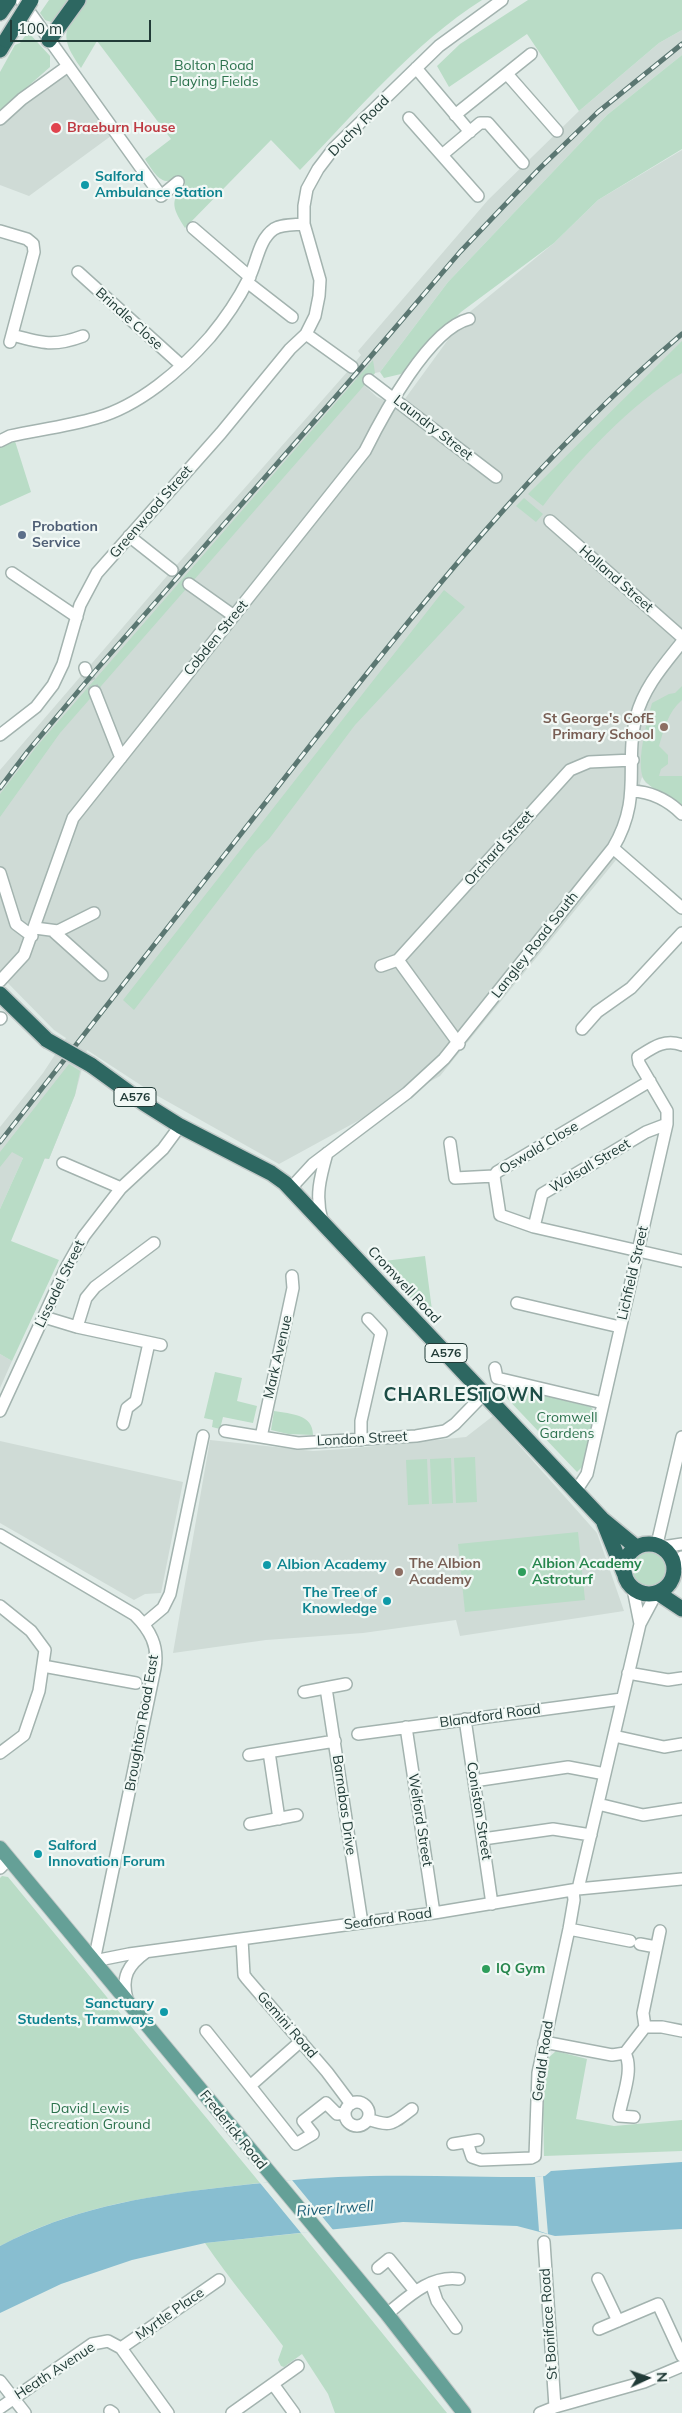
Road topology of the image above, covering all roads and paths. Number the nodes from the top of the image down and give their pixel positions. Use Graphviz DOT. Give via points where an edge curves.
graph roads {
  1 [pos="9,0"];
  2 [pos="21,0"];
  3 [pos="31,0"];
  4 [pos="78,0"];
  5 [pos="502,0"];
  6 [pos="0,13"];
  7 [pos="50,40"];
  8 [pos="3,45"];
  9 [pos="532,54"];
  10 [pos="68,66"];
  11 [pos="416,68"];
  12 [pos="507,74"];
  13 [pos="455,115"];
  14 [pos="409,118"];
  15 [pos="0,119"];
  16 [pos="557,131"];
  17 [pos="470,132"];
  18 [pos="442,155"];
  19 [pos="524,163"];
  20 [pos="178,182"];
  21 [pos="478,196"];
  22 [pos="304,224"];
  23 [pos="193,228"];
  24 [pos="0,231"];
  25 [pos="78,272"];
  26 [pos="249,280"];
  27 [pos="319,296"];
  28 [pos="290,314"];
  29 [pos="469,319"];
  30 [pos="306,334"];
  31 [pos="83,336"];
  32 [pos="181,365"];
  33 [pos="352,366"];
  34 [pos="369,380"];
  35 [pos="394,397"];
  36 [pos="0,440"];
  37 [pos="496,477"];
  38 [pos="550,521"];
  39 [pos="129,536"];
  40 [pos="172,570"];
  41 [pos="12,573"];
  42 [pos="189,584"];
  43 [pos="234,616"];
  44 [pos="76,617"];
  45 [pos="682,637"];
  46 [pos="682,642"];
  47 [pos="94,692"];
  48 [pos="0,735"];
  49 [pos="121,758"];
  50 [pos="633,760"];
  51 [pos="632,791"];
  52 [pos="682,814"];
  53 [pos="613,848"];
  54 [pos="0,873"];
  55 [pos="682,908"];
  56 [pos="94,913"];
  57 [pos="53,931"];
  58 [pos="34,932"];
  59 [pos="682,933"];
  60 [pos="398,960"];
  61 [pos="381,966"];
  62 [pos="102,975"];
  63 [pos="0,981"];
  64 [pos="0,994"];
  65 [pos="582,1030"];
  66 [pos="458,1044"];
  67 [pos="682,1045"];
  68 [pos="650,1081"];
  69 [pos="667,1124"];
  70 [pos="180,1126"];
  71 [pos="450,1143"];
  72 [pos="327,1153"];
  73 [pos="64,1163"];
  74 [pos="494,1176"];
  75 [pos="121,1188"];
  76 [pos="290,1189"];
  77 [pos="323,1222"];
  78 [pos="534,1227"];
  79 [pos="154,1243"];
  80 [pos="638,1250"];
  81 [pos="682,1262"];
  82 [pos="292,1276"];
  83 [pos="518,1303"];
  84 [pos="44,1318"];
  85 [pos="368,1319"];
  86 [pos="77,1327"];
  87 [pos="620,1327"];
  88 [pos="495,1368"];
  89 [pos="484,1394"];
  90 [pos="603,1403"];
  91 [pos="0,1411"];
  92 [pos="123,1424"];
  93 [pos="224,1431"];
  94 [pos="203,1436"];
  95 [pos="261,1437"];
  96 [pos="682,1437"];
  97 [pos="361,1440"];
  98 [pos="576,1492"];
  99 [pos="602,1519"];
  100 [pos="0,1535"];
  101 [pos="682,1544"];
  102 [pos="659,1546"];
  103 [pos="636,1547"];
  104 [pos="682,1557"];
  105 [pos="624,1573"];
  106 [pos="674,1575"];
  107 [pos="633,1589"];
  108 [pos="657,1593"];
  109 [pos="682,1600"];
  110 [pos="0,1606"];
  111 [pos="682,1609"];
  112 [pos="144,1624"];
  113 [pos="640,1624"];
  114 [pos="43,1666"];
  115 [pos="628,1673"];
  116 [pos="682,1678"];
  117 [pos="136,1683"];
  118 [pos="346,1684"];
  119 [pos="326,1688"];
  120 [pos="304,1692"];
  121 [pos="622,1699"];
  122 [pos="465,1719"];
  123 [pos="406,1728"];
  124 [pos="358,1734"];
  125 [pos="614,1736"];
  126 [pos="335,1741"];
  127 [pos="682,1744"];
  128 [pos="268,1752"];
  129 [pos="0,1753"];
  130 [pos="249,1755"];
  131 [pos="605,1774"];
  132 [pos="474,1780"];
  133 [pos="598,1804"];
  134 [pos="682,1809"];
  135 [pos="297,1815"];
  136 [pos="279,1818"];
  137 [pos="250,1824"];
  138 [pos="591,1835"];
  139 [pos="483,1839"];
  140 [pos="0,1848"];
  141 [pos="5,1864"];
  142 [pos="682,1879"];
  143 [pos="575,1889"];
  144 [pos="492,1904"];
  145 [pos="434,1913"];
  146 [pos="362,1923"];
  147 [pos="569,1929"];
  148 [pos="660,1931"];
  149 [pos="242,1939"];
  150 [pos="656,1947"];
  151 [pos="146,1952"];
  152 [pos="94,1961"];
  153 [pos="127,2001"];
  154 [pos="646,2027"];
  155 [pos="206,2031"];
  156 [pos="682,2031"];
  157 [pos="301,2041"];
  158 [pos="544,2042"];
  159 [pos="625,2052"];
  160 [pos="250,2086"];
  161 [pos="348,2109"];
  162 [pos="412,2110"];
  163 [pos="634,2117"];
  164 [pos="368,2119"];
  165 [pos="453,2144"];
  166 [pos="544,2242"];
  167 [pos="378,2268"];
  168 [pos="459,2279"];
  169 [pos="598,2279"];
  170 [pos="219,2280"];
  171 [pos="431,2283"];
  172 [pos="415,2291"];
  173 [pos="387,2314"];
  174 [pos="618,2321"];
  175 [pos="456,2328"];
  176 [pos="599,2328"];
  177 [pos="121,2348"];
  178 [pos="682,2356"];
  179 [pos="298,2366"];
  180 [pos="682,2366"];
  181 [pos="0,2380"];
  182 [pos="273,2384"];
  183 [pos="14,2398"];
  184 [pos="555,2407"];
  185 [pos="0,2408"];
  186 [pos="166,2412"];
  187 [pos="25,2413"];
  188 [pos="232,2413"];
  189 [pos="294,2413"];
  190 [pos="464,2413"];
  191 [pos="540,2413"];
  1 -- 6 [label="highway"];
  2 -- 7 [label="street"];
  3 -- 8 [label="highway, bridge"];
  4 -- 7 [label="highway"];
  5 -- 11 [label="street, Duchy Road" via="439,46"];
  7 -- 10 [label="street"];
  9 -- 12 [label="street"];
  10 -- 15 [label="street"];
  10 -- 20 [label="street" via="161,196"];
  11 -- 13 [label="street"];
  11 -- 22 [label="street, Duchy Road" via="334,148 318,169 307,189"];
  12 -- 13 [label="street"];
  12 -- 16 [label="street"];
  13 -- 17 [label="street"];
  14 -- 18 [label="street"];
  17 -- 18 [label="street"];
  17 -- 19 [label="street" via="480,123 488,123"];
  18 -- 21 [label="street"];
  22 -- 26 [label="street" via="280,226 270,233 256,257"];
  22 -- 27 [label="street, Duchy Road" via="317,265"];
  23 -- 26 [label="street"];
  24 -- 31 [label="street" via="27,239 33,244 34,252 11,339 47,344 66,336"];
  25 -- 32 [label="street, Brindle Close"];
  26 -- 28 [label="street"];
  26 -- 32 [label="street" via="210,337"];
  27 -- 30 [label="street, Greenwood Street" via="315,316"];
  29 -- 35 [label="street, Cobden Street" via="457,322 447,330"];
  30 -- 33 [label="street"];
  30 -- 39 [label="street, Greenwood Street"];
  32 -- 36 [label="street" via="161,382 97,418"];
  34 -- 35 [label="street, Laundry Street"];
  35 -- 37 [label="street, Laundry Street"];
  35 -- 43 [label="street, Cobden Street" via="365,451"];
  38 -- 45 [label="street, Holland Street"];
  39 -- 40 [label="street"];
  39 -- 44 [label="street, Greenwood Street" via="97,572"];
  41 -- 44 [label="street"];
  42 -- 43 [label="street"];
  43 -- 49 [label="street, Cobden Street"];
  44 -- 48 [label="street, Greenwood Street" via="63,664 45,697 27,716"];
  46 -- 50 [label="street, Langley Road South" via="650,684 640,706 634,728"];
  47 -- 49 [label="street"];
  49 -- 58 [label="street, Cobden Street" via="72,818"];
  50 -- 51 [label="street, Langley Road South"];
  50 -- 60 [label="street, Orchard Street" via="589,762 570,770"];
  51 -- 52 [label="street" via="660,798"];
  51 -- 53 [label="street, Langley Road South" via="628,817"];
  53 -- 55 [label="street"];
  53 -- 66 [label="street, Langley Road South"];
  54 -- 58 [label="street" via="16,924"];
  56 -- 57 [label="street" via="64,929"];
  57 -- 58 [label="street"];
  57 -- 62 [label="street"];
  58 -- 63 [label="street, Cobden Street" via="24,955"];
  59 -- 65 [label="street" via="631,988 597,1012"];
  60 -- 61 [label="street, Orchard Street"];
  60 -- 66 [label="street"];
  64 -- 70 [label="highway, A576, bridge" via="47,1040 91,1065"];
  66 -- 72 [label="street, Langley Road South" via="407,1094"];
  67 -- 68 [label="street, Lichfield Street" via="674,1042 662,1044 638,1057"];
  68 -- 69 [label="street, Lichfield Street" via="667,1111"];
  68 -- 74 [label="street, Oswald Close"];
  69 -- 78 [label="street, Walsall Street" via="646,1132 542,1194"];
  69 -- 80 [label="street, Lichfield Street"];
  70 -- 75 [label="street, Lissadel Street" via="164,1149"];
  70 -- 76 [label="highway, Cromwell Road / A576" via="271,1173"];
  71 -- 74 [label="street" via="455,1178"];
  72 -- 76 [label="street, Langley Road South"];
  72 -- 77 [label="street" via="317,1188"];
  73 -- 75 [label="street"];
  74 -- 78 [label="street, Oswald Close" via="500,1215"];
  75 -- 84 [label="street, Lissadel Street" via="84,1236"];
  76 -- 77 [label="highway, Cromwell Road / A576"];
  77 -- 89 [label="highway, Cromwell Road / A576"];
  78 -- 80 [label="street"];
  79 -- 86 [label="street" via="95,1287 86,1298"];
  80 -- 81 [label="street"];
  80 -- 87 [label="street, Lichfield Street"];
  82 -- 95 [label="street, Mark Avenue" via="293,1288"];
  83 -- 87 [label="street"];
  84 -- 86 [label="street"];
  84 -- 91 [label="street, Lissadel Street"];
  85 -- 97 [label="street" via="381,1333"];
  86 -- 92 [label="street" via="155,1344 136,1401 127,1408"];
  87 -- 90 [label="street, Lichfield Street"];
  88 -- 90 [label="street" via="497,1378"];
  89 -- 97 [label="street, London Street" via="445,1430 416,1436"];
  89 -- 98 [label="highway, Cromwell Road / A576"];
  90 -- 98 [label="street, Lichfield Street" via="587,1474"];
  93 -- 95 [label="street, London Street"];
  94 -- 112 [label="street" via="170,1594 163,1608"];
  95 -- 97 [label="street, London Street" via="298,1443"];
  96 -- 102 [label="street"];
  98 -- 99 [label="highway, Cromwell Road / A576"];
  99 -- 103 [label="highway, Cromwell Road / A576"];
  99 -- 105 [label="highway, Cromwell Road / A576"];
  100 -- 112 [label="street, Broughton Road East" via="136,1615"];
  101 -- 102 [label="street"];
  102 -- 103 [label="highway" via="648,1543"];
  102 -- 106 [label="highway" via="671,1555"];
  103 -- 105 [label="highway" via="629,1552"];
  104 -- 106 [label="street"];
  105 -- 107 [label="highway, A576"];
  106 -- 108 [label="highway" via="664,1590"];
  106 -- 109 [label="highway"];
  107 -- 108 [label="highway" via="647,1594"];
  107 -- 113 [label="street, Gerald Road"];
  108 -- 111 [label="highway"];
  108 -- 113 [label="street, Gerald Road"];
  110 -- 114 [label="street" via="32,1631 45,1650"];
  112 -- 152 [label="street, Broughton Road East" via="154,1641 156,1662"];
  113 -- 115 [label="street, Gerald Road"];
  114 -- 117 [label="street"];
  114 -- 129 [label="street" via="39,1691 24,1735"];
  115 -- 116 [label="street" via="668,1680"];
  115 -- 121 [label="street, Gerald Road"];
  118 -- 119 [label="street"];
  119 -- 120 [label="street"];
  119 -- 126 [label="street, Barnabas Drive"];
  121 -- 122 [label="street, Blandford Road"];
  121 -- 125 [label="street, Gerald Road"];
  122 -- 123 [label="street, Blandford Road"];
  122 -- 132 [label="street, Coniston Street"];
  123 -- 124 [label="street, Blandford Road"];
  123 -- 145 [label="street, Welford Street"];
  125 -- 127 [label="street" via="664,1747"];
  125 -- 131 [label="street, Gerald Road"];
  126 -- 128 [label="street"];
  126 -- 146 [label="street, Barnabas Drive"];
  128 -- 130 [label="street"];
  128 -- 136 [label="street"];
  131 -- 132 [label="street" via="568,1768"];
  131 -- 133 [label="street, Gerald Road"];
  132 -- 139 [label="street, Coniston Street"];
  133 -- 134 [label="street" via="643,1814"];
  133 -- 138 [label="street, Gerald Road"];
  135 -- 136 [label="street"];
  136 -- 137 [label="street"];
  138 -- 139 [label="street" via="553,1829"];
  138 -- 143 [label="street, Gerald Road"];
  139 -- 144 [label="street, Coniston Street"];
  140 -- 141 [label="main road, Frederick Road"];
  141 -- 152 [label="main road, Frederick Road"];
  142 -- 143 [label="street, Seaford Road"];
  143 -- 144 [label="street, Seaford Road"];
  143 -- 147 [label="street, Gerald Road"];
  144 -- 145 [label="street, Seaford Road"];
  145 -- 146 [label="street, Seaford Road"];
  146 -- 149 [label="street, Seaford Road"];
  147 -- 150 [label="street"];
  147 -- 158 [label="street, Gerald Road"];
  148 -- 150 [label="street"];
  149 -- 151 [label="street, Seaford Road"];
  149 -- 157 [label="street, Gemini Road" via="244,1975"];
  150 -- 154 [label="street" via="643,2013"];
  151 -- 152 [label="street, Seaford Road"];
  151 -- 153 [label="street" via="132,1963 125,1975 123,1985"];
  152 -- 153 [label="main road, Frederick Road"];
  153 -- 173 [label="main road, Frederick Road"];
  154 -- 156 [label="street"];
  154 -- 159 [label="street"];
  155 -- 160 [label="street"];
  157 -- 160 [label="street"];
  157 -- 161 [label="street, Gemini Road"];
  158 -- 159 [label="street" via="603,2055"];
  158 -- 165 [label="street, Gerald Road" via="536,2097 535,2156 481,2160 472,2157 473,2141"];
  159 -- 163 [label="street" via="628,2072 619,2116"];
  160 -- 161 [label="street" via="296,2144 313,2134 303,2121 326,2103 338,2114"];
  161 -- 164 [label="street" via="358,2102 365,2105"];
  161 -- 164 [label="street" via="348,2122 355,2126 363,2125"];
  162 -- 164 [label="street" via="391,2124 383,2125"];
  166 -- 184 [label="street, St Boniface Road"];
  167 -- 172 [label="street" via="389,2260"];
  168 -- 171 [label="street" via="446,2277"];
  169 -- 174 [label="street"];
  170 -- 177 [label="street, Myrtle Place"];
  171 -- 172 [label="street"];
  171 -- 175 [label="street" via="437,2301"];
  172 -- 173 [label="street"];
  173 -- 190 [label="main road, Frederick Road"];
  174 -- 176 [label="street"];
  174 -- 178 [label="street" via="658,2304"];
  177 -- 183 [label="street, Heath Avenue" via="108,2341 92,2344"];
  177 -- 186 [label="street"];
  179 -- 182 [label="street"];
  180 -- 184 [label="street" via="644,2382"];
  181 -- 183 [label="street"];
  182 -- 188 [label="street"];
  182 -- 189 [label="street"];
  183 -- 185 [label="street, Heath Avenue"];
  183 -- 187 [label="street"];
  184 -- 191 [label="street"];
}
